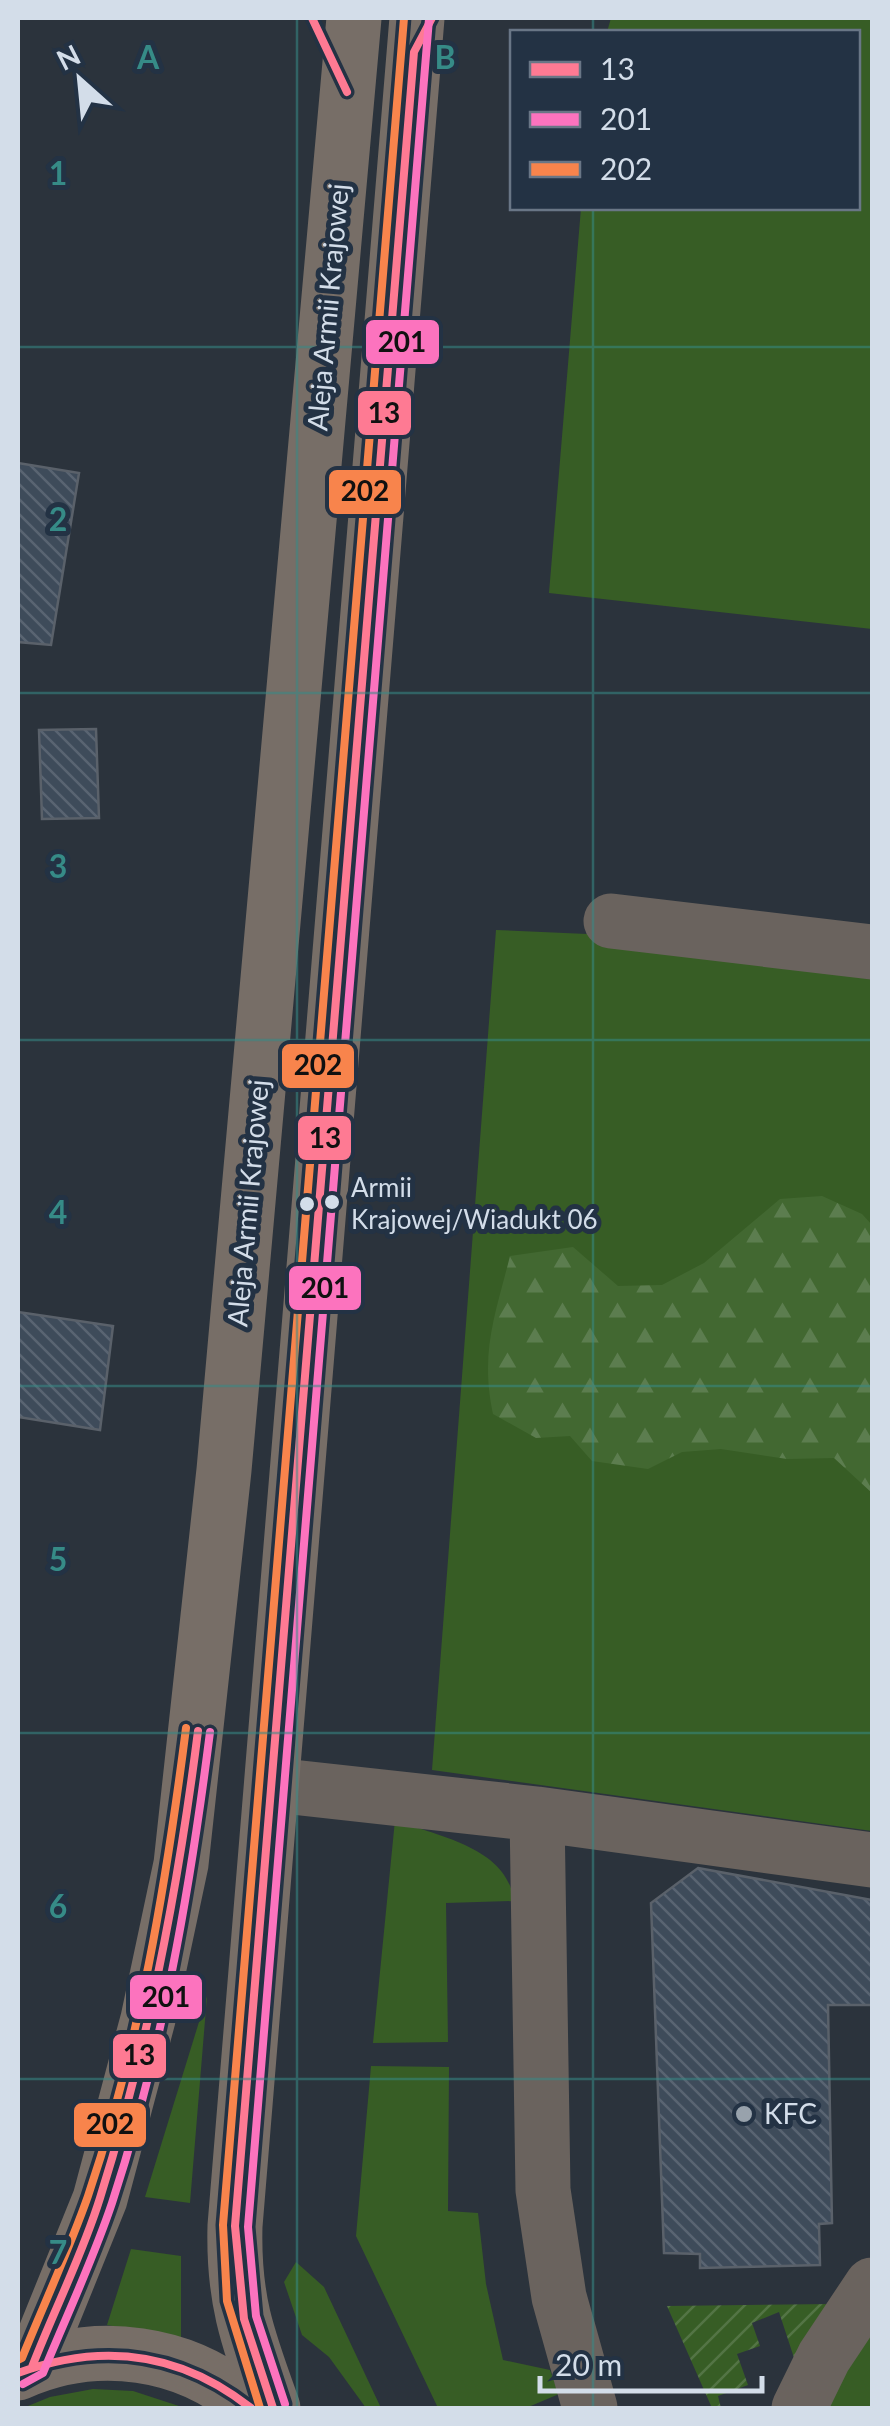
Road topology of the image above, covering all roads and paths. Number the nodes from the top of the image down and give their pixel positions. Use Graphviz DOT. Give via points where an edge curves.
graph roads {
  1 [pos="312,18"];
  2 [pos="354,18"];
  3 [pos="421,29"];
  4 [pos="347,92"];
  5 [pos="611,922"];
  6 [pos="872,952"];
  7 [pos="274,1785"];
  8 [pos="537,1814"];
  9 [pos="872,1860"];
  10 [pos="872,2285"];
  11 [pos="25,2370"];
  12 [pos="251,2408"];
  13 [pos="273,2408"];
  14 [pos="590,2408"];
  15 [pos="799,2408"];
  1 -- 4 [label="main road"];
  2 -- 4 [label="main road, Aleja Armii Krajowej"];
  3 -- 7 [label="main road"];
  4 -- 11 [label="main road, Aleja Armii Krajowej" via="227,1432 181,1864 100,2199"];
  5 -- 6 [label="street"];
  7 -- 8 [label="street"];
  7 -- 13 [label="main road" via="234,2278 239,2314"];
  8 -- 9 [label="street"];
  8 -- 14 [label="street" via="543,2190 560,2296"];
  10 -- 15 [label="street"];
  11 -- 12 [label="main road" via="98,2353 164,2360 206,2376"];
}
